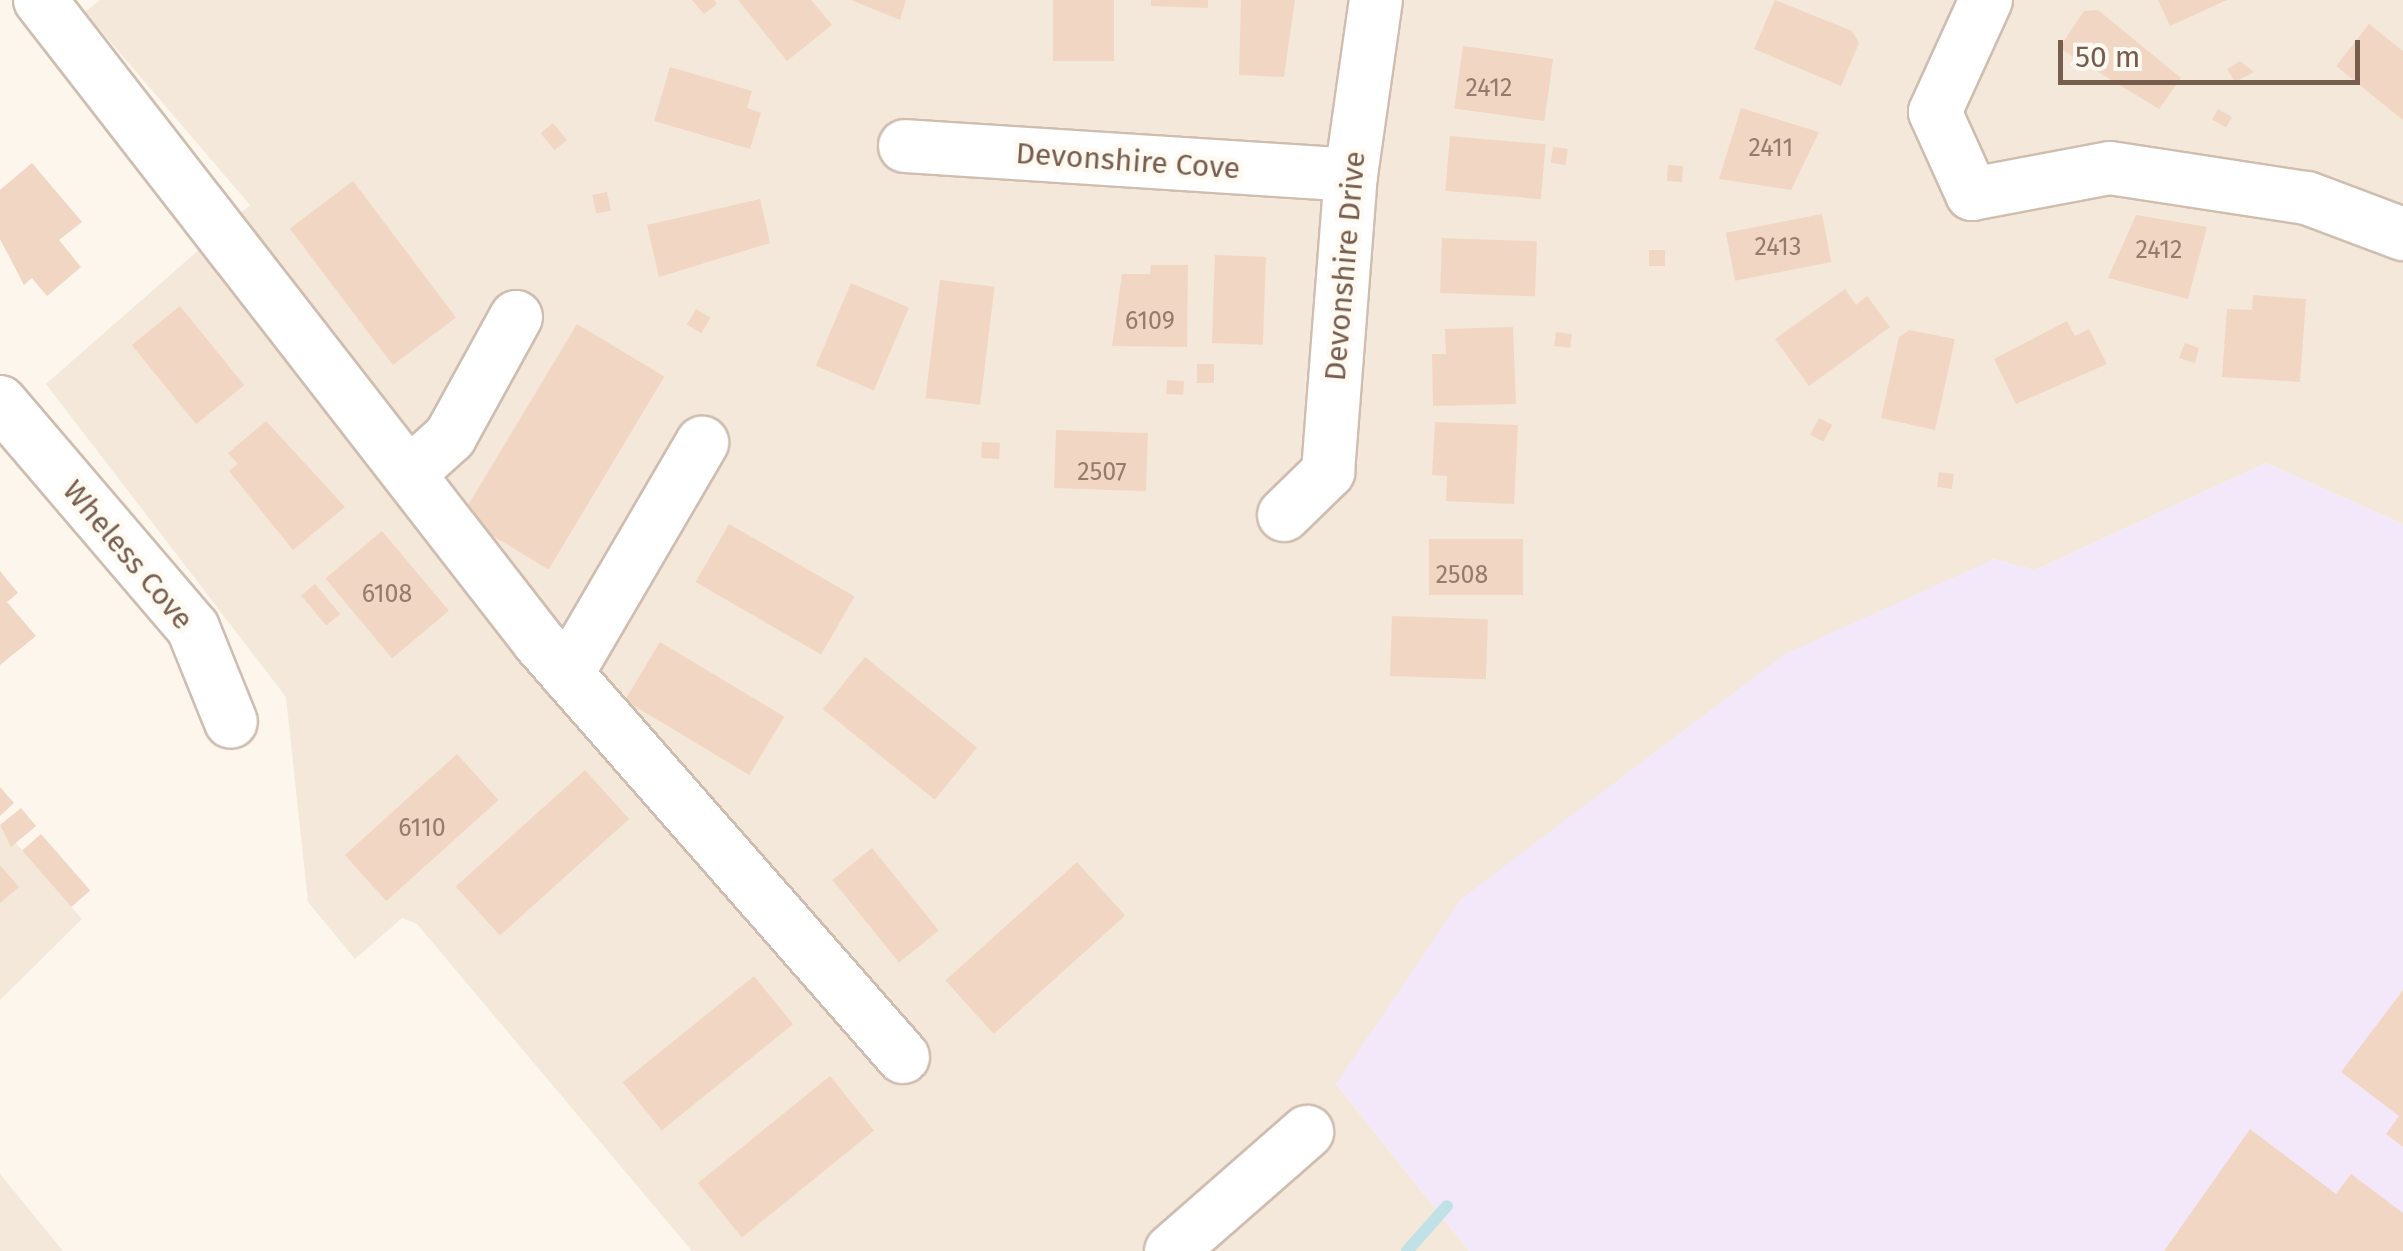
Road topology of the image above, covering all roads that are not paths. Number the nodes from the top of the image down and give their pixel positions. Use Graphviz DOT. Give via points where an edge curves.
graph roads {
  1 [pos="40,0"];
  2 [pos="1376,0"];
  3 [pos="1986,0"];
  4 [pos="906,146"];
  5 [pos="1351,175"];
  6 [pos="2403,234"];
  7 [pos="516,316"];
  8 [pos="0,402"];
  9 [pos="702,443"];
  10 [pos="410,473"];
  11 [pos="1284,515"];
  12 [pos="568,674"];
  13 [pos="231,722"];
  14 [pos="903,1057"];
  15 [pos="1307,1132"];
  16 [pos="1171,1251"];
  1 -- 10 [label="street"];
  2 -- 5 [label="street, Devonshire Drive"];
  3 -- 6 [label="street" via="1935,112 1972,194 2110,168 2307,198"];
  4 -- 5 [label="street, Devonshire Cove"];
  5 -- 11 [label="street, Devonshire Drive" via="1328,472"];
  7 -- 10 [label="street" via="450,437"];
  8 -- 13 [label="street, Wheless Cove" via="193,628"];
  9 -- 12 [label="street"];
  10 -- 12 [label="street"];
  12 -- 14 [label="street"];
  15 -- 16 [label="street"];
}
